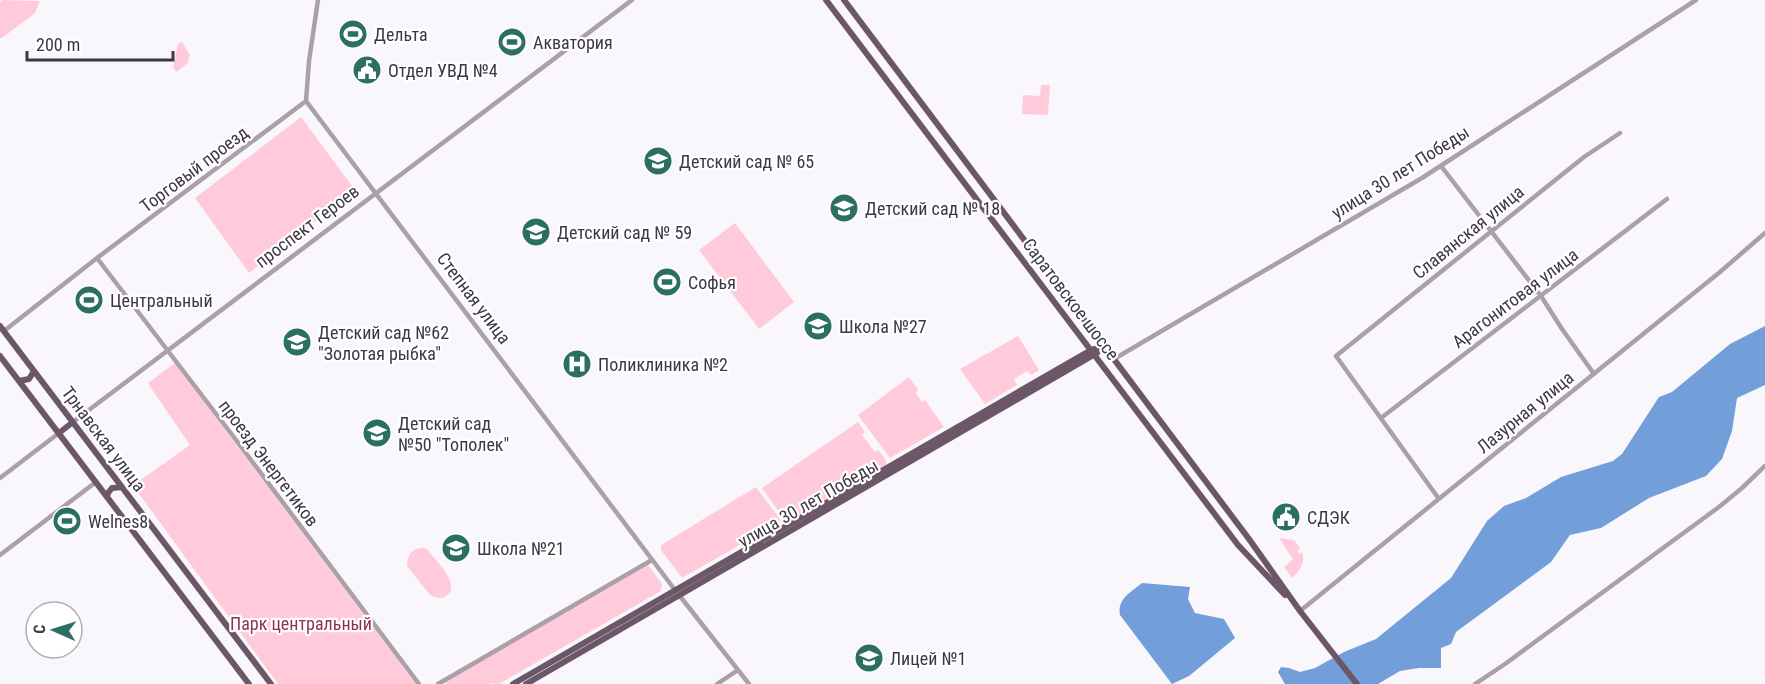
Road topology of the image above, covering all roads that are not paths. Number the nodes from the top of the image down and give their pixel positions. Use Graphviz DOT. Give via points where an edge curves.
graph roads {
  1 [pos="318,0"];
  2 [pos="632,0"];
  3 [pos="826,0"];
  4 [pos="844,0"];
  5 [pos="1696,0"];
  6 [pos="306,101"];
  7 [pos="1620,133"];
  8 [pos="1441,166"];
  9 [pos="986,190"];
  10 [pos="376,193"];
  11 [pos="976,198"];
  12 [pos="1667,199"];
  13 [pos="1492,230"];
  14 [pos="1765,233"];
  15 [pos="97,258"];
  16 [pos="1541,296"];
  17 [pos="2,328"];
  18 [pos="1103,346"];
  19 [pos="168,351"];
  20 [pos="1093,352"];
  21 [pos="0,356"];
  22 [pos="1114,359"];
  23 [pos="34,371"];
  24 [pos="1594,374"];
  25 [pos="19,381"];
  26 [pos="1381,418"];
  27 [pos="73,423"];
  28 [pos="59,433"];
  29 [pos="1765,466"];
  30 [pos="0,478"];
  31 [pos="96,482"];
  32 [pos="122,487"];
  33 [pos="107,497"];
  34 [pos="1439,498"];
  35 [pos="0,555"];
  36 [pos="652,560"];
  37 [pos="1271,575"];
  38 [pos="677,592"];
  39 [pos="1300,611"];
  40 [pos="738,670"];
  41 [pos="249,684"];
  42 [pos="271,684"];
  43 [pos="419,684"];
  44 [pos="438,684"];
  45 [pos="513,684"];
  46 [pos="526,684"];
  47 [pos="717,684"];
  48 [pos="749,684"];
  49 [pos="1357,684"];
  50 [pos="1475,684"];
  1 -- 6 [label="street"];
  2 -- 10 [label="street, проспект Героев"];
  3 -- 11 [label="main road, Саратовское шоссе"];
  4 -- 9 [label="main road, Саратовское шоссе"];
  5 -- 8 [label="street, улица 30 лет Победы"];
  6 -- 10 [label="street, Степная улица"];
  6 -- 15 [label="street, Торговый проезд"];
  7 -- 13 [label="street, Славянская улица"];
  8 -- 13 [label="street"];
  8 -- 22 [label="street, улица 30 лет Победы"];
  9 -- 11 [label="main road"];
  9 -- 18 [label="main road, Саратовское шоссе"];
  10 -- 19 [label="street, проспект Героев"];
  10 -- 36 [label="street, Степная улица"];
  11 -- 20 [label="main road, Саратовское шоссе"];
  12 -- 16 [label="street, Арагонитовая улица"];
  13 -- 16 [label="street"];
  13 -- 26 [label="street, Славянская улица" via="1336,356"];
  14 -- 24 [label="street, Лазурная улица"];
  15 -- 17 [label="street, Торговый проезд"];
  15 -- 19 [label="street, проезд Энергетиков"];
  16 -- 24 [label="street"];
  16 -- 26 [label="street, Арагонитовая улица"];
  17 -- 23 [label="main road, Трнавская улица"];
  18 -- 20 [label="main road"];
  18 -- 22 [label="main road, Саратовское шоссе"];
  19 -- 27 [label="street, проспект Героев"];
  19 -- 43 [label="street, проезд Энергетиков"];
  20 -- 37 [label="main road, Саратовское шоссе" via="1238,545"];
  20 -- 38 [label="main road"];
  21 -- 25 [label="main road, Трнавская улица"];
  22 -- 37 [label="main road, Саратовское шоссе"];
  23 -- 25 [label="main road" via="29,380"];
  23 -- 27 [label="main road, Трнавская улица"];
  24 -- 34 [label="street, Лазурная улица"];
  25 -- 28 [label="main road, Трнавская улица"];
  26 -- 34 [label="street"];
  27 -- 28 [label="main road, проспект Героев"];
  27 -- 32 [label="main road, Трнавская улица"];
  28 -- 30 [label="street, проспект Героев"];
  28 -- 31 [label="main road, Трнавская улица"];
  29 -- 50 [label="street" via="1719,507"];
  31 -- 33 [label="main road, Трнавская улица"];
  31 -- 35 [label="street"];
  32 -- 33 [label="main road" via="112,488"];
  32 -- 42 [label="main road, Трнавская улица"];
  33 -- 41 [label="main road, Трнавская улица"];
  34 -- 39 [label="street, Лазурная улица"];
  36 -- 38 [label="street, Степная улица"];
  36 -- 44 [label="street"];
  37 -- 39 [label="main road, Саратовское шоссе"];
  38 -- 40 [label="street, Степная улица"];
  38 -- 45 [label="main road"];
  38 -- 46 [label="main road"];
  39 -- 49 [label="main road, Саратовское шоссе"];
  40 -- 47 [label="street"];
  40 -- 48 [label="street, Степная улица"];
}
